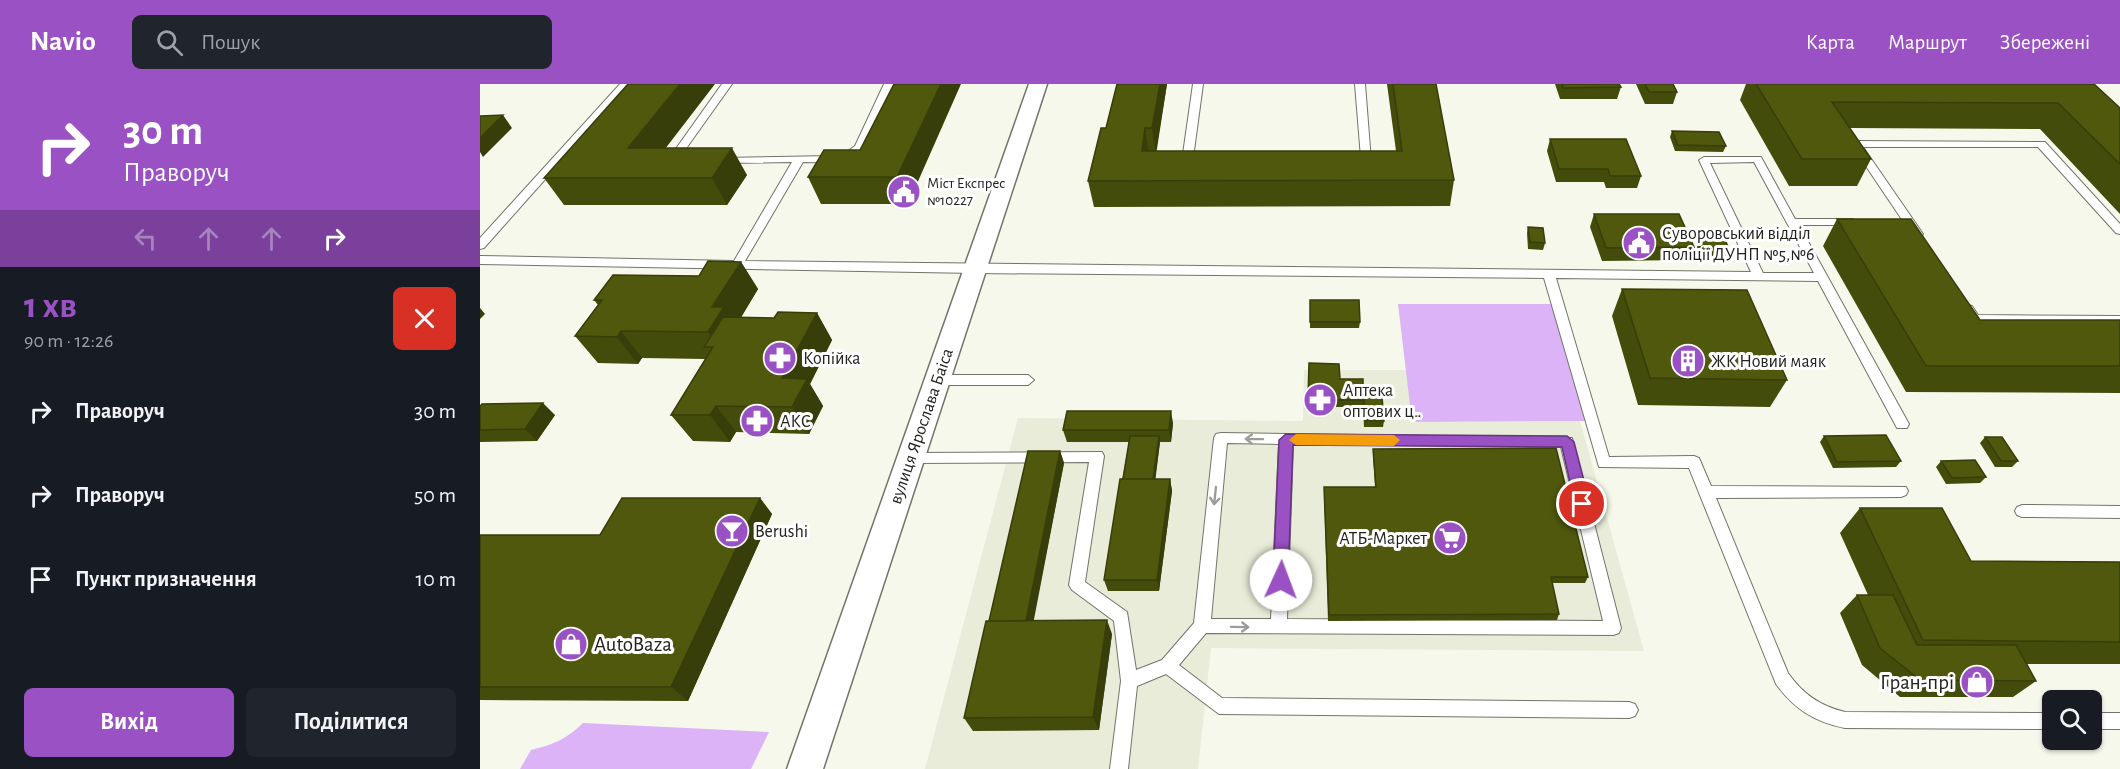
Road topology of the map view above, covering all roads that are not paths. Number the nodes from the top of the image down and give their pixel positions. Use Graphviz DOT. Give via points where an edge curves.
graph roads {
  1 [pos="625,84"];
  2 [pos="727,84"];
  3 [pos="889,84"];
  4 [pos="1038,84"];
  5 [pos="1198,84"];
  6 [pos="1360,84"];
  7 [pos="799,160"];
  8 [pos="1210,161"];
  9 [pos="1344,161"];
  10 [pos="1791,222"];
  11 [pos="1862,222"];
  12 [pos="2120,231"];
  13 [pos="1922,241"];
  14 [pos="480,245"];
  15 [pos="480,260"];
  16 [pos="738,264"];
  17 [pos="975,269"];
  18 [pos="1549,276"];
  19 [pos="1759,277"];
  20 [pos="1821,277"];
  21 [pos="1962,300"];
  22 [pos="2120,320"];
  23 [pos="937,380"];
  24 [pos="1028,380"];
  25 [pos="1902,424"];
  26 [pos="1286,440"];
  27 [pos="910,458"];
  28 [pos="1901,491"];
  29 [pos="1706,492"];
  30 [pos="2022,511"];
  31 [pos="2120,512"];
  32 [pos="1202,626"];
  33 [pos="1279,627"];
  34 [pos="1168,666"];
  35 [pos="1129,681"];
  36 [pos="1629,710"];
  37 [pos="2042,721"];
  38 [pos="2102,721"];
  39 [pos="2120,722"];
  40 [pos="805,769"];
  41 [pos="1119,769"];
  1 -- 14 [label="lane"];
  2 -- 7 [label="lane" via="680,150 680,157"];
  3 -- 7 [label="lane" via="859,148 847,156"];
  4 -- 17 [label="street, вулиця Ярослава Баіса"];
  5 -- 8 [label="lane" via="1187,161"];
  6 -- 9 [label="lane" via="1366,161"];
  7 -- 16 [label="lane"];
  10 -- 11 [label="lane"];
  10 -- 19 [label="lane" via="1757,159 1704,160"];
  10 -- 20 [label="lane"];
  12 -- 13 [label="lane" via="2041,144 1856,144 1903,221"];
  15 -- 16 [label="lane"];
  16 -- 17 [label="lane"];
  17 -- 18 [label="lane"];
  17 -- 23 [label="street, вулиця Ярослава Баіса"];
  18 -- 19 [label="lane"];
  18 -- 29 [label="lane" via="1604,463 1694,462"];
  19 -- 20 [label="lane"];
  20 -- 25 [label="lane"];
  21 -- 22 [label="lane" via="1975,320"];
  23 -- 24 [label="lane"];
  23 -- 27 [label="street, вулиця Ярослава Баіса"];
  26 -- 32 [label="lane, one-way" via="1221,438"];
  26 -- 33 [label="lane"];
  26 -- 33 [label="lane" via="1567,442 1613,628"];
  27 -- 35 [label="lane" via="1097,456 1077,585 1121,617"];
  27 -- 40 [label="street, вулиця Ярослава Баіса"];
  28 -- 29 [label="lane"];
  29 -- 37 [label="lane" via="1782,678 1811,710 1845,720"];
  30 -- 31 [label="lane"];
  32 -- 33 [label="lane, one-way"];
  32 -- 34 [label="lane"];
  34 -- 35 [label="lane"];
  34 -- 36 [label="lane" via="1219,706"];
  35 -- 41 [label="lane"];
  38 -- 39 [label="lane"];
}
